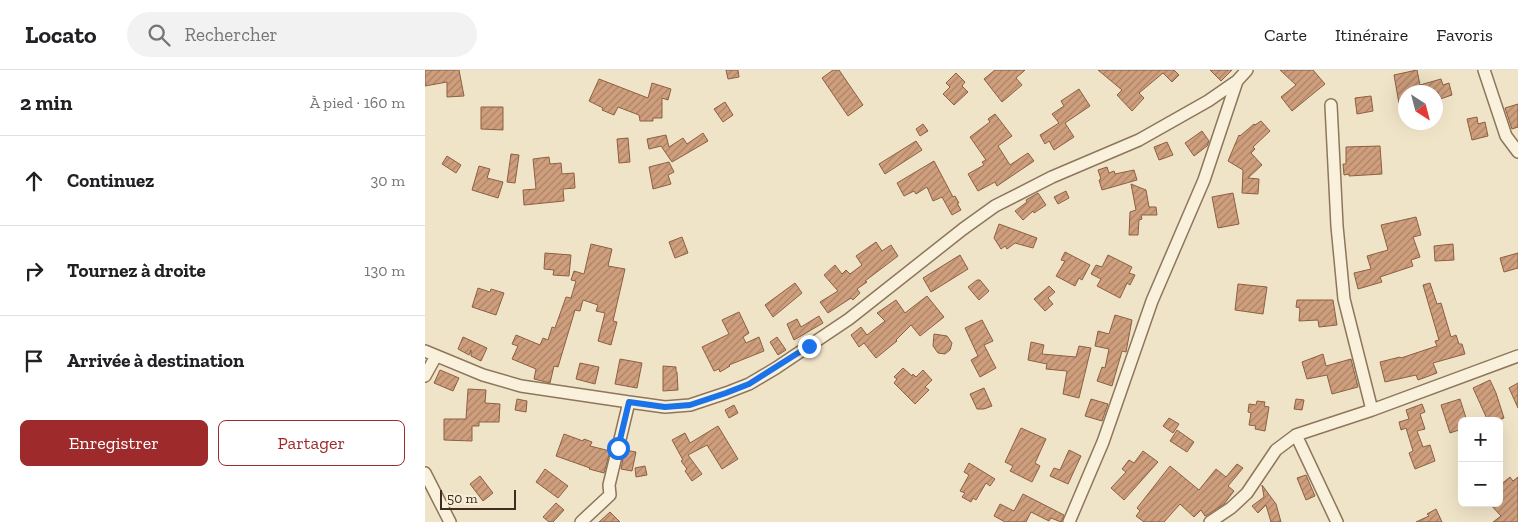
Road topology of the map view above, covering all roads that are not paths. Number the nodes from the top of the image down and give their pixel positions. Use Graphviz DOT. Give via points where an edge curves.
graph roads {
  1 [pos="1247,70"];
  2 [pos="1484,70"];
  3 [pos="1237,81"];
  4 [pos="1331,105"];
  5 [pos="1518,152"];
  6 [pos="430,353"];
  7 [pos="1518,356"];
  8 [pos="425,376"];
  9 [pos="629,402"];
  10 [pos="1372,410"];
  11 [pos="1296,435"];
  12 [pos="425,473"];
  13 [pos="450,522"];
  14 [pos="581,522"];
  15 [pos="1069,522"];
  16 [pos="1210,522"];
  17 [pos="1337,522"];
  1 -- 3 [label="street"];
  2 -- 5 [label="street" via="1506,136"];
  3 -- 9 [label="street" via="1139,140 1052,177 995,206 849,319 749,384 690,405 665,407"];
  3 -- 15 [label="street" via="1205,180 1152,301 1103,442"];
  4 -- 10 [label="street" via="1344,299"];
  6 -- 8 [label="street"];
  6 -- 9 [label="street" via="483,375 521,386"];
  7 -- 10 [label="street"];
  9 -- 14 [label="street" via="609,485 610,495"];
  10 -- 11 [label="street"];
  11 -- 16 [label="street" via="1276,450 1247,493"];
  11 -- 17 [label="street"];
  12 -- 13 [label="street"];
}
